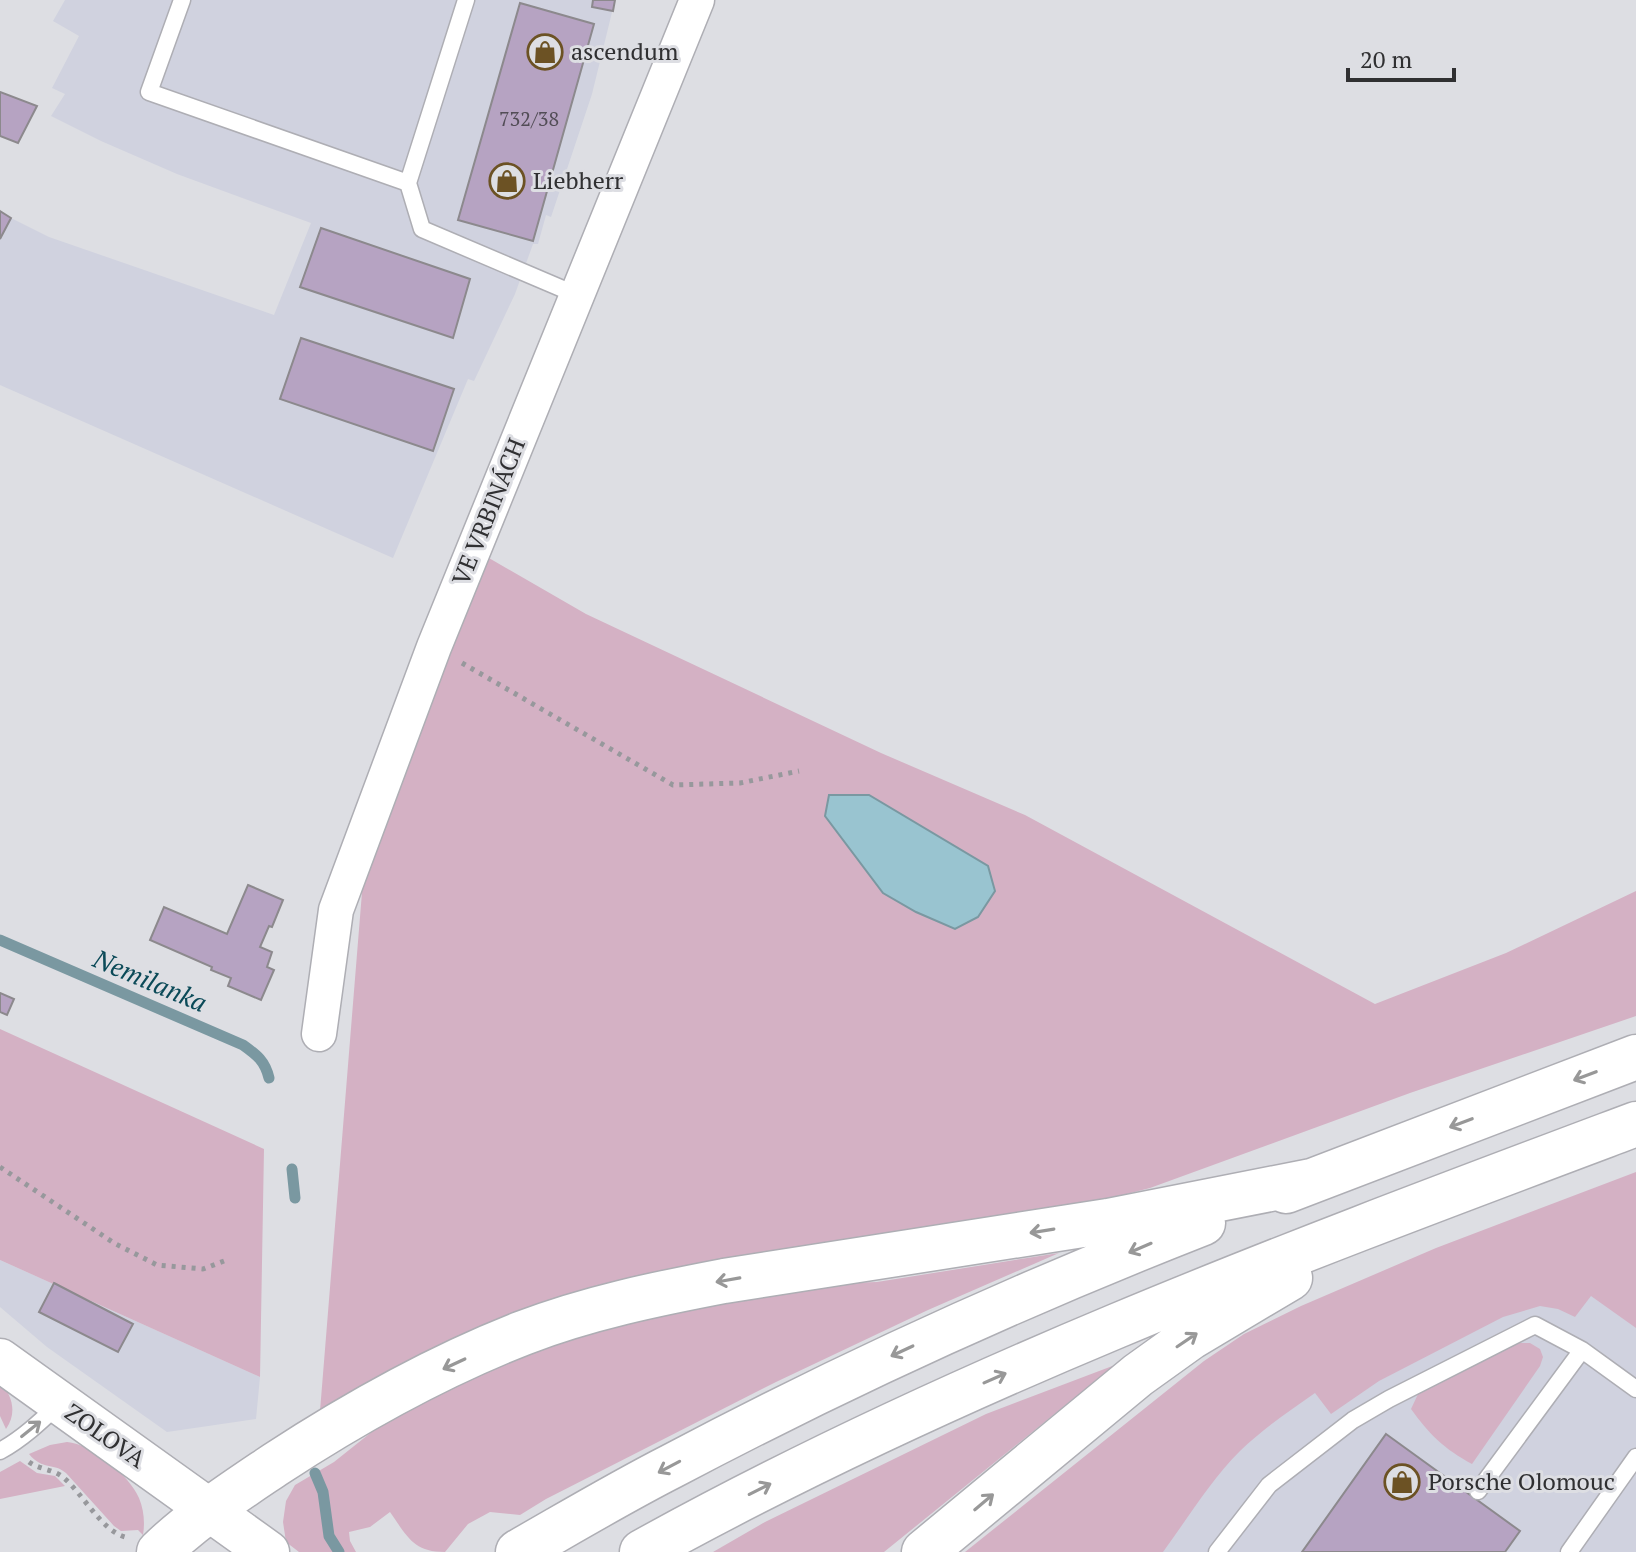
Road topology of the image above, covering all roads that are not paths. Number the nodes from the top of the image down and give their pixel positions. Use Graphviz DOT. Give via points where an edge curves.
graph roads {
  1 [pos="182,0"];
  2 [pos="466,0"];
  3 [pos="697,0"];
  4 [pos="408,183"];
  5 [pos="577,295"];
  6 [pos="319,1034"];
  7 [pos="1636,1057"];
  8 [pos="1636,1124"];
  9 [pos="1311,1181"];
  10 [pos="1389,1217"];
  11 [pos="1582,1350"];
  12 [pos="0,1360"];
  13 [pos="1636,1389"];
  14 [pos="60,1404"];
  15 [pos="0,1451"];
  16 [pos="1636,1457"];
  17 [pos="1478,1491"];
  18 [pos="210,1511"];
  19 [pos="145,1545"];
  20 [pos="268,1552"];
  21 [pos="518,1552"];
  22 [pos="642,1552"];
  23 [pos="924,1552"];
  24 [pos="1217,1552"];
  25 [pos="1569,1552"];
  1 -- 4 [label="lane" via="149,92"];
  2 -- 4 [label="lane"];
  3 -- 5 [label="street, VE VRBINÁCH"];
  4 -- 5 [label="lane" via="422,229"];
  5 -- 6 [label="street, VE VRBINÁCH" via="434,647 336,910"];
  7 -- 9 [label="main road, one-way"];
  8 -- 10 [label="main road"];
  9 -- 18 [label="main road, one-way" via="1108,1221 724,1281 568,1318 488,1348 386,1398"];
  9 -- 21 [label="main road, one-way" via="906,1349 668,1467"];
  22 -- 10 [label="main road, one-way" via="926,1409"];
  23 -- 10 [label="main road, one-way" via="1138,1375"];
  11 -- 13 [label="lane"];
  11 -- 17 [label="lane"];
  11 -- 24 [label="lane" via="1535,1325 1389,1399 1269,1485"];
  12 -- 14 [label="street, ZOLOVA"];
  15 -- 14 [label="lane, one-way"];
  14 -- 18 [label="street, ZOLOVA"];
  16 -- 25 [label="lane"];
  18 -- 19 [label="main road" via="181,1532"];
  18 -- 20 [label="street, ZOLOVA"];
}
